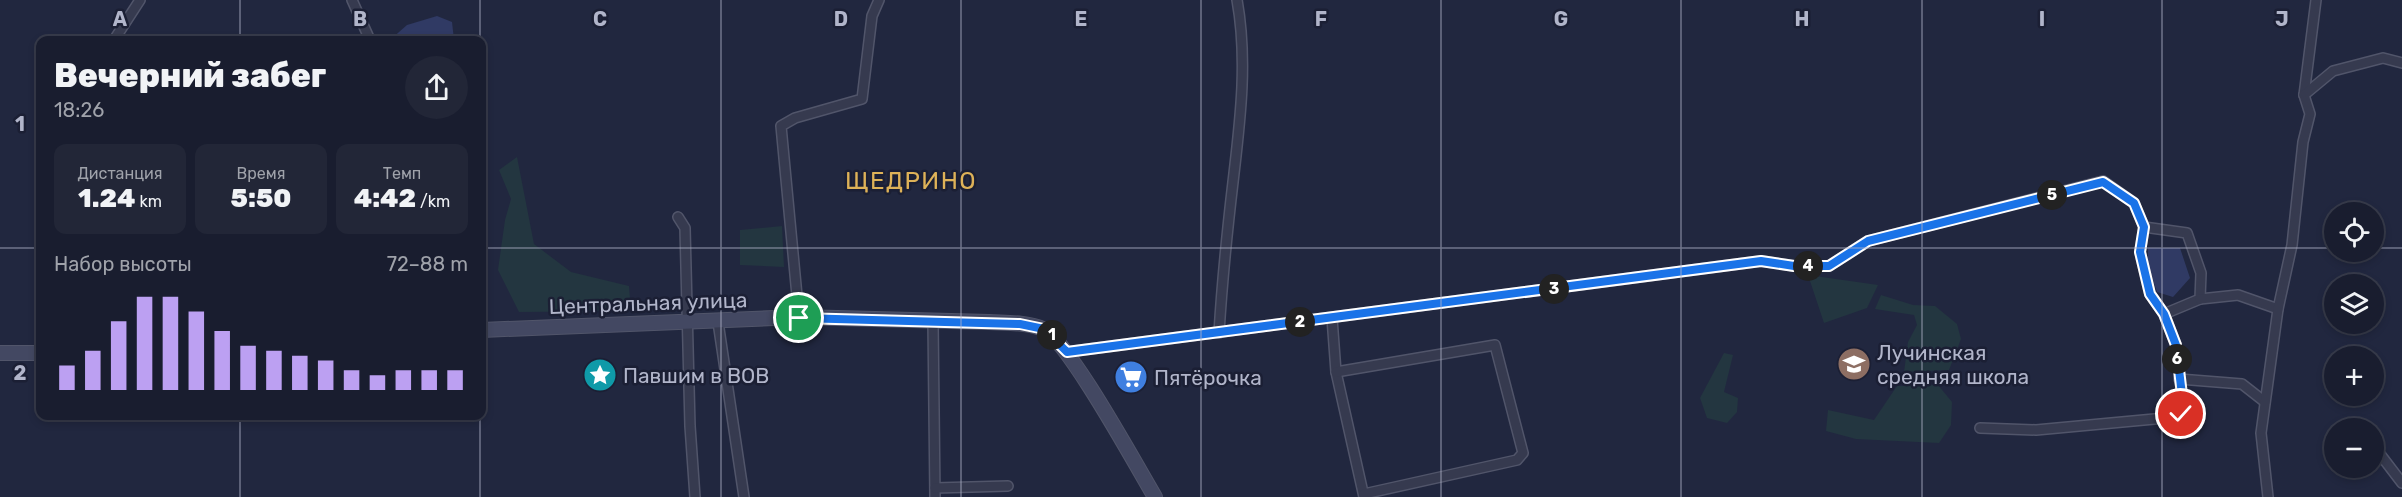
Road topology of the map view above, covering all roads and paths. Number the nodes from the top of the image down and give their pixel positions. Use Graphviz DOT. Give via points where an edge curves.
graph roads {
  1 [pos="140,0"];
  2 [pos="352,0"];
  3 [pos="879,0"];
  4 [pos="1237,0"];
  5 [pos="2316,0"];
  6 [pos="117,36"];
  7 [pos="368,36"];
  8 [pos="2402,63"];
  9 [pos="2304,95"];
  10 [pos="678,217"];
  11 [pos="2144,227"];
  12 [pos="2200,299"];
  13 [pos="2278,309"];
  14 [pos="2164,314"];
  15 [pos="799,318"];
  16 [pos="1332,318"];
  17 [pos="933,321"];
  18 [pos="718,322"];
  19 [pos="686,324"];
  20 [pos="486,330"];
  21 [pos="1218,333"];
  22 [pos="1067,352"];
  23 [pos="0,353"];
  24 [pos="36,353"];
  25 [pos="1336,372"];
  26 [pos="2179,379"];
  27 [pos="2265,402"];
  28 [pos="1980,428"];
  29 [pos="2384,459"];
  30 [pos="2402,483"];
  31 [pos="1008,486"];
  32 [pos="935,493"];
  33 [pos="1364,496"];
  34 [pos="695,497"];
  35 [pos="744,497"];
  36 [pos="1155,497"];
  37 [pos="2268,497"];
  1 -- 6 [label="street"];
  2 -- 7 [label="street"];
  3 -- 15 [label="street" via="872,16 862,99 795,118 782,126"];
  4 -- 21 [label="street" via="1243,98"];
  5 -- 9 [label="street"];
  8 -- 9 [label="street" via="2383,58 2333,71"];
  9 -- 13 [label="street" via="2310,114 2303,142 2292,245"];
  10 -- 19 [label="street" via="685,228"];
  11 -- 12 [label="street" via="2187,233 2201,273"];
  11 -- 14 [label="street" via="2140,252 2150,294"];
  11 -- 16 [label="street" via="2134,203 2103,182 1868,241 1829,266 1761,261"];
  12 -- 13 [label="street" via="2238,295"];
  12 -- 14 [label="street"];
  13 -- 27 [label="street"];
  14 -- 26 [label="street" via="2176,345"];
  15 -- 17 [label="street, Центральная улица"];
  15 -- 18 [label="street, Центральная улица"];
  16 -- 21 [label="street"];
  16 -- 25 [label="street"];
  17 -- 22 [label="street, Центральная улица" via="1044,329"];
  17 -- 32 [label="street"];
  18 -- 19 [label="street, Центральная улица"];
  18 -- 35 [label="street"];
  19 -- 20 [label="street, Центральная улица"];
  19 -- 34 [label="street"];
  21 -- 22 [label="street"];
  22 -- 36 [label="street, Центральная улица"];
  23 -- 24 [label="street"];
  25 -- 33 [label="street"];
  25 -- 33 [label="street" via="1495,345 1523,453 1517,460"];
  26 -- 27 [label="street" via="2242,384"];
  26 -- 28 [label="street" via="2183,403 2181,414 2176,417 2036,430"];
  27 -- 37 [label="street" via="2261,433"];
  29 -- 30 [label="street"];
  31 -- 32 [label="street"];
}
